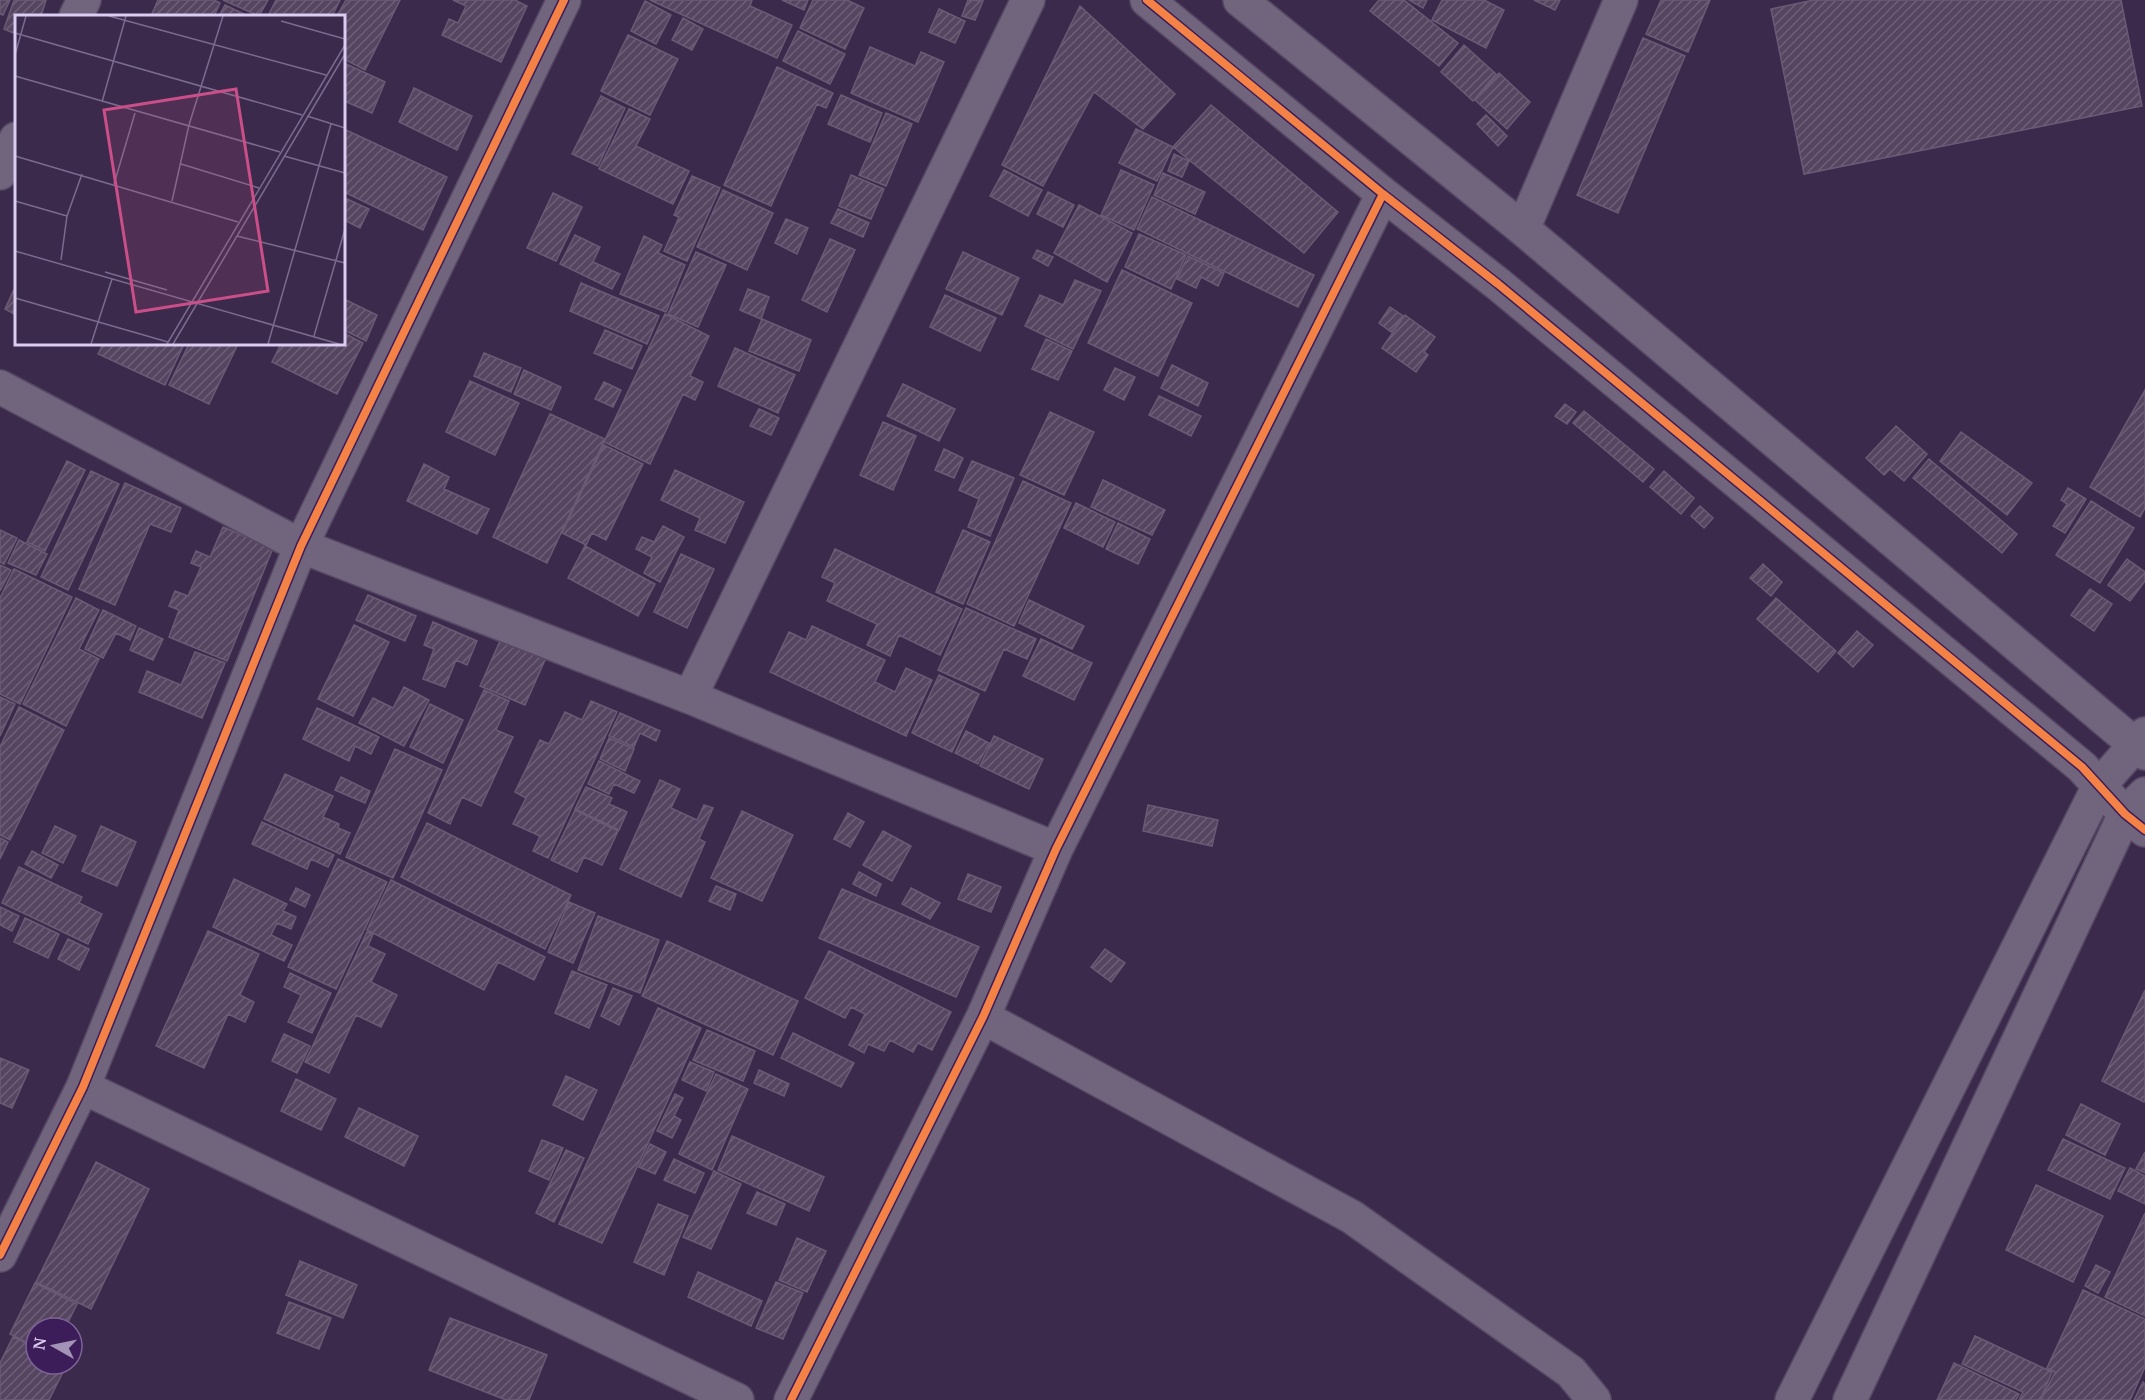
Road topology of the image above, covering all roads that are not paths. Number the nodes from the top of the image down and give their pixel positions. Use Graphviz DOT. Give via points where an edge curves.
graph roads {
  1 [pos="84,0"];
  2 [pos="564,0"];
  3 [pos="1028,0"];
  4 [pos="1147,0"];
  5 [pos="1240,0"];
  6 [pos="1621,0"];
  7 [pos="76,15"];
  8 [pos="15,141"];
  9 [pos="0,173"];
  10 [pos="1383,194"];
  11 [pos="1523,229"];
  12 [pos="0,387"];
  13 [pos="301,546"];
  14 [pos="690,696"];
  15 [pos="2142,744"];
  16 [pos="2099,786"];
  17 [pos="2138,813"];
  18 [pos="1056,849"];
  19 [pos="983,1017"];
  20 [pos="83,1087"];
  21 [pos="0,1255"];
  22 [pos="736,1400"];
  23 [pos="790,1400"];
  24 [pos="1594,1400"];
  25 [pos="1792,1400"];
  26 [pos="1850,1400"];
  1 -- 7 [label="street"];
  2 -- 13 [label="street"];
  3 -- 14 [label="street"];
  4 -- 10 [label="street"];
  5 -- 11 [label="street"];
  6 -- 11 [label="street"];
  8 -- 9 [label="street"];
  10 -- 16 [label="street" via="1663,420 2082,767"];
  10 -- 18 [label="street"];
  11 -- 15 [label="street"];
  12 -- 13 [label="street"];
  13 -- 14 [label="street"];
  13 -- 20 [label="street"];
  14 -- 18 [label="street"];
  15 -- 16 [label="street"];
  16 -- 17 [label="street"];
  16 -- 25 [label="street"];
  17 -- 26 [label="street"];
  18 -- 19 [label="street"];
  19 -- 23 [label="street"];
  19 -- 24 [label="street" via="1352,1217 1571,1372"];
  20 -- 21 [label="street"];
  20 -- 22 [label="street"];
}
